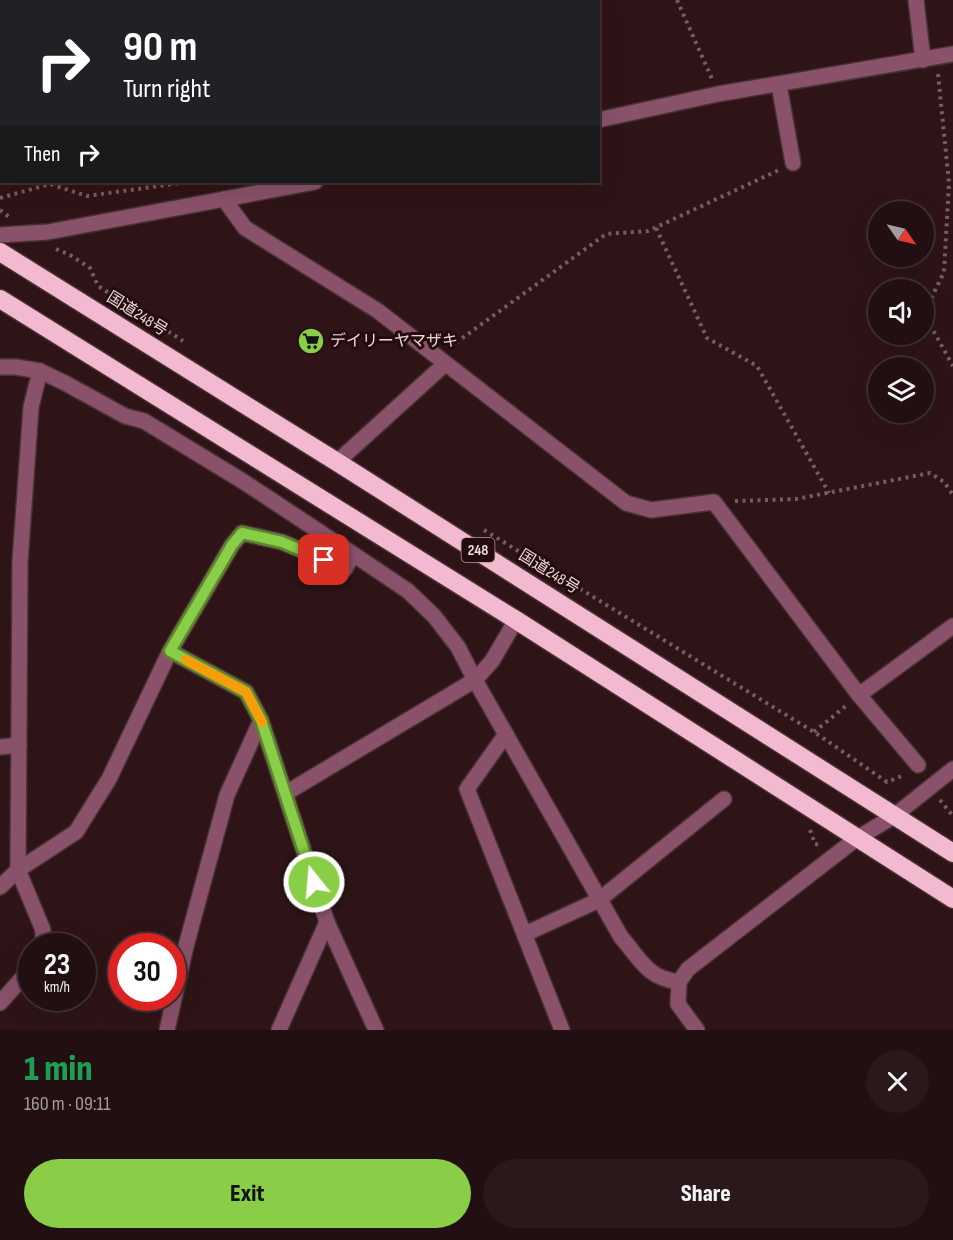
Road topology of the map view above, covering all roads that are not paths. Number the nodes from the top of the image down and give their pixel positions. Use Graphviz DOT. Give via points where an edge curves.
graph roads {
  1 [pos="916,0"];
  2 [pos="953,54"];
  3 [pos="929,59"];
  4 [pos="779,85"];
  5 [pos="600,120"];
  6 [pos="793,163"];
  7 [pos="304,183"];
  8 [pos="249,188"];
  9 [pos="224,199"];
  10 [pos="0,235"];
  11 [pos="0,252"];
  12 [pos="0,299"];
  13 [pos="441,360"];
  14 [pos="0,367"];
  15 [pos="40,371"];
  16 [pos="337,462"];
  17 [pos="353,554"];
  18 [pos="516,621"];
  19 [pos="953,626"];
  20 [pos="170,651"];
  21 [pos="475,680"];
  22 [pos="859,695"];
  23 [pos="261,720"];
  24 [pos="506,734"];
  25 [pos="19,745"];
  26 [pos="0,747"];
  27 [pos="918,765"];
  28 [pos="953,769"];
  29 [pos="286,793"];
  30 [pos="724,799"];
  31 [pos="894,816"];
  32 [pos="856,839"];
  33 [pos="953,853"];
  34 [pos="18,870"];
  35 [pos="0,887"];
  36 [pos="953,899"];
  37 [pos="599,900"];
  38 [pos="327,922"];
  39 [pos="43,933"];
  40 [pos="525,934"];
  41 [pos="679,982"];
  42 [pos="18,983"];
  43 [pos="0,1003"];
  44 [pos="167,1030"];
  45 [pos="279,1030"];
  46 [pos="376,1030"];
  47 [pos="562,1030"];
  48 [pos="697,1030"];
  1 -- 3 [label="street"];
  2 -- 3 [label="street"];
  3 -- 4 [label="street"];
  4 -- 5 [label="street"];
  4 -- 6 [label="street"];
  7 -- 8 [label="street"];
  8 -- 9 [label="street"];
  9 -- 10 [label="street" via="48,232"];
  9 -- 13 [label="street" via="245,228 378,311"];
  11 -- 16 [label="highway, 国道248号 / 248"];
  12 -- 18 [label="highway, 248"];
  13 -- 16 [label="street"];
  13 -- 22 [label="street" via="626,503 651,510 714,502"];
  14 -- 15 [label="street"];
  15 -- 17 [label="street" via="125,416 144,421"];
  15 -- 25 [label="street" via="32,407 20,562"];
  16 -- 31 [label="highway, 国道248号 / 248"];
  17 -- 20 [label="street" via="345,569 282,542 242,533"];
  17 -- 21 [label="street" via="408,591 434,616 458,647"];
  18 -- 21 [label="street" via="492,661"];
  18 -- 32 [label="highway, 248"];
  19 -- 22 [label="street"];
  20 -- 23 [label="street" via="246,692"];
  20 -- 34 [label="street" via="109,779 76,832"];
  21 -- 24 [label="street"];
  21 -- 29 [label="street"];
  22 -- 27 [label="street"];
  23 -- 29 [label="street"];
  23 -- 44 [label="street" via="227,795"];
  24 -- 37 [label="street"];
  24 -- 40 [label="street" via="467,789"];
  25 -- 26 [label="street"];
  25 -- 34 [label="street"];
  28 -- 31 [label="street"];
  29 -- 38 [label="street"];
  30 -- 37 [label="street"];
  31 -- 32 [label="street"];
  31 -- 33 [label="highway, 国道248号 / 248"];
  32 -- 36 [label="highway, 248"];
  32 -- 41 [label="street" via="688,969"];
  34 -- 35 [label="street"];
  34 -- 39 [label="street"];
  37 -- 40 [label="street"];
  37 -- 41 [label="street" via="621,937 650,973"];
  38 -- 45 [label="street"];
  38 -- 46 [label="street"];
  40 -- 47 [label="street"];
  41 -- 48 [label="street" via="678,1004"];
  42 -- 43 [label="street"];
}
